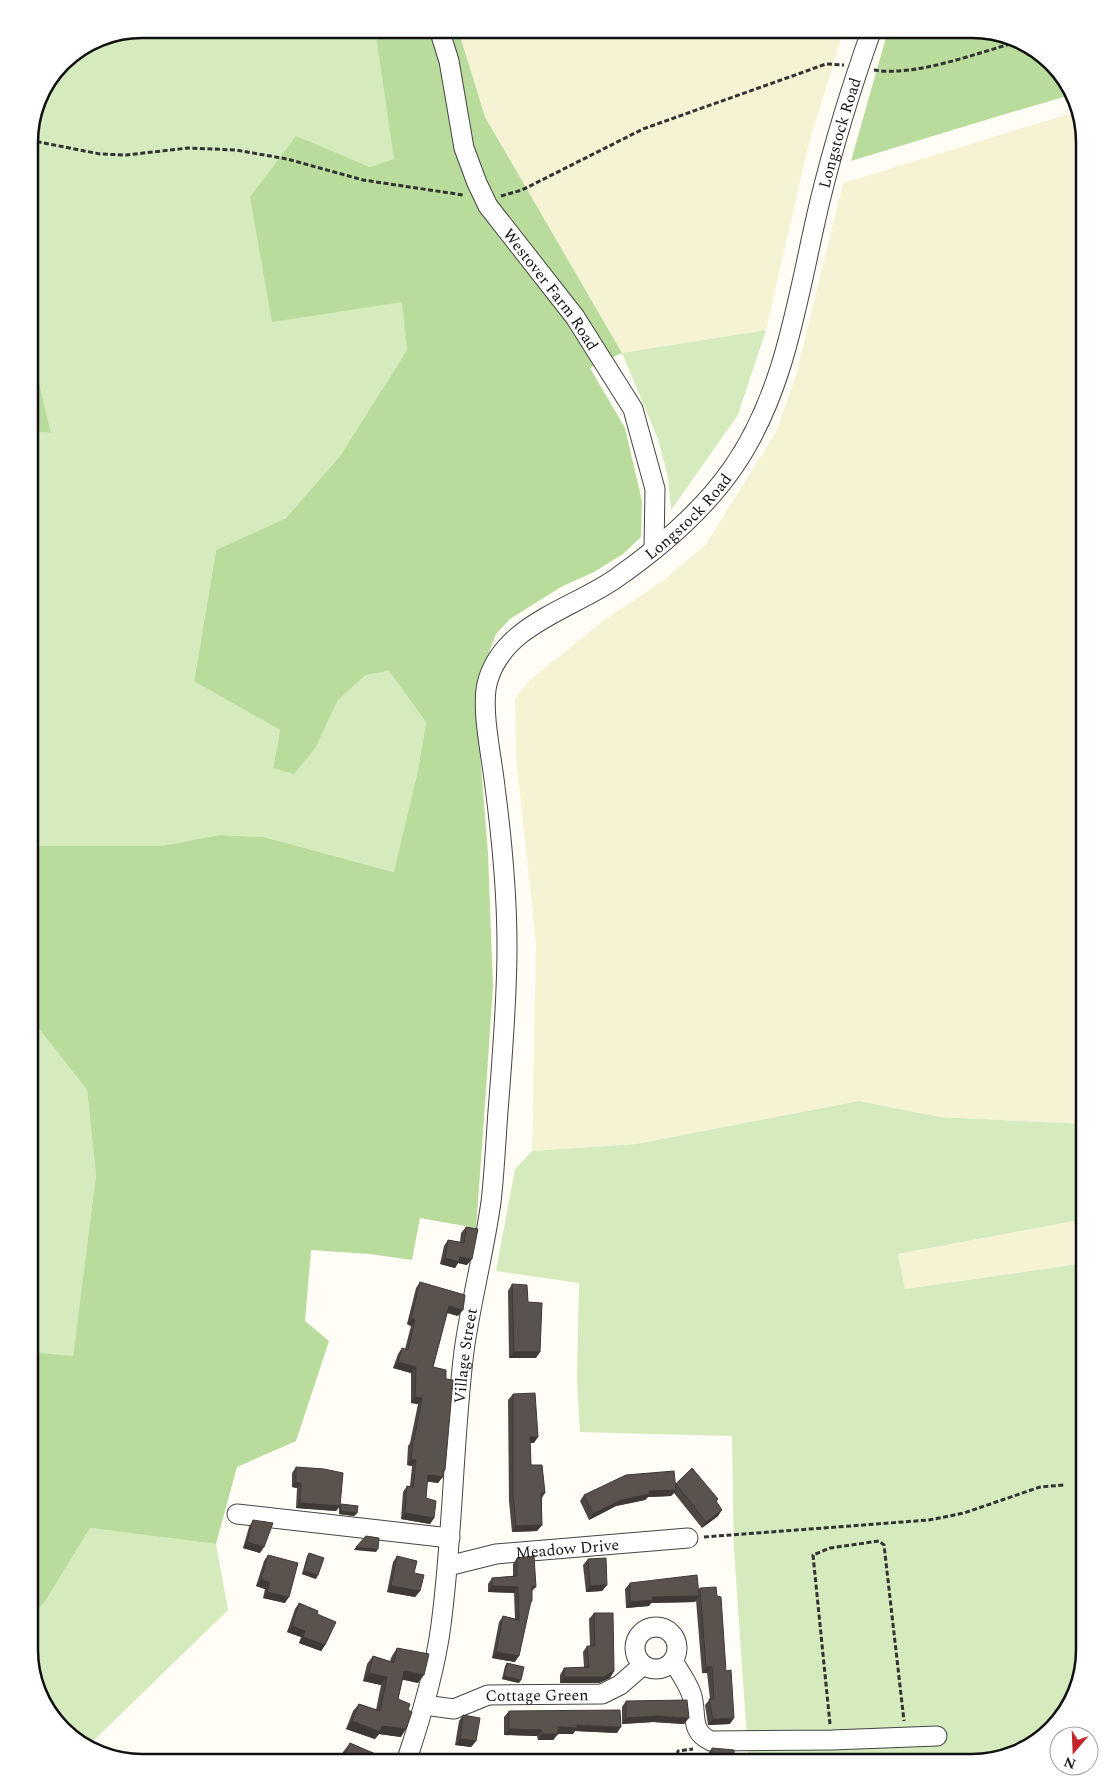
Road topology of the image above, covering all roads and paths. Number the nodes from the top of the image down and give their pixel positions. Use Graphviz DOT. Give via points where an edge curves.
graph roads {
  1 [pos="441,38"];
  2 [pos="869,38"];
  3 [pos="1009,44"];
  4 [pos="850,66"];
  5 [pos="869,69"];
  6 [pos="38,142"];
  7 [pos="471,196"];
  8 [pos="498,197"];
  9 [pos="654,549"];
  10 [pos="507,945"];
  11 [pos="1064,1485"];
  12 [pos="237,1514"];
  13 [pos="450,1538"];
  14 [pos="688,1538"];
  15 [pos="448,1566"];
  16 [pos="673,1661"];
  17 [pos="643,1665"];
  18 [pos="424,1705"];
  19 [pos="937,1736"];
  20 [pos="912,1737"];
  21 [pos="832,1740"];
  22 [pos="409,1753"];
  1 -- 9 [label="street, Westover Farm Road" via="449,61 464,148 488,206 575,316 633,409 655,489"];
  2 -- 9 [label="street, Longstock Road" via="831,156 783,357 764,413 717,488"];
  3 -- 5 [label="path" via="922,68 888,72"];
  4 -- 8 [label="path" via="826,64 676,116 643,129 522,190"];
  6 -- 7 [label="path" via="100,154 126,155 188,148 236,150 287,159 363,180"];
  9 -- 10 [label="street, Longstock Road" via="615,580 520,634 508,645 491,672 486,686 486,707 506,887"];
  10 -- 13 [label="street, Village Street" via="492,1193 464,1353"];
  11 -- 14 [label="path" via="1040,1487 929,1520"];
  12 -- 13 [label="street"];
  13 -- 15 [label="street, Village Street"];
  14 -- 15 [label="street, Meadow Drive" via="496,1554"];
  15 -- 18 [label="street, Village Street" via="440,1630"];
  16 -- 17 [label="street" via="668,1666 655,1669"];
  16 -- 17 [label="street" via="678,1648 673,1634 668,1629 654,1626 636,1638 635,1652"];
  16 -- 21 [label="street" via="691,1693 696,1727 702,1737 711,1740"];
  17 -- 18 [label="street, Cottage Green" via="620,1685 602,1694 488,1695 454,1709"];
  18 -- 22 [label="street, Village Street"];
  19 -- 20 [label="street"];
  20 -- 21 [label="street"];
  20 -- 21 [label="path" via="904,1724 884,1545 879,1541 830,1548 813,1555"];
}
